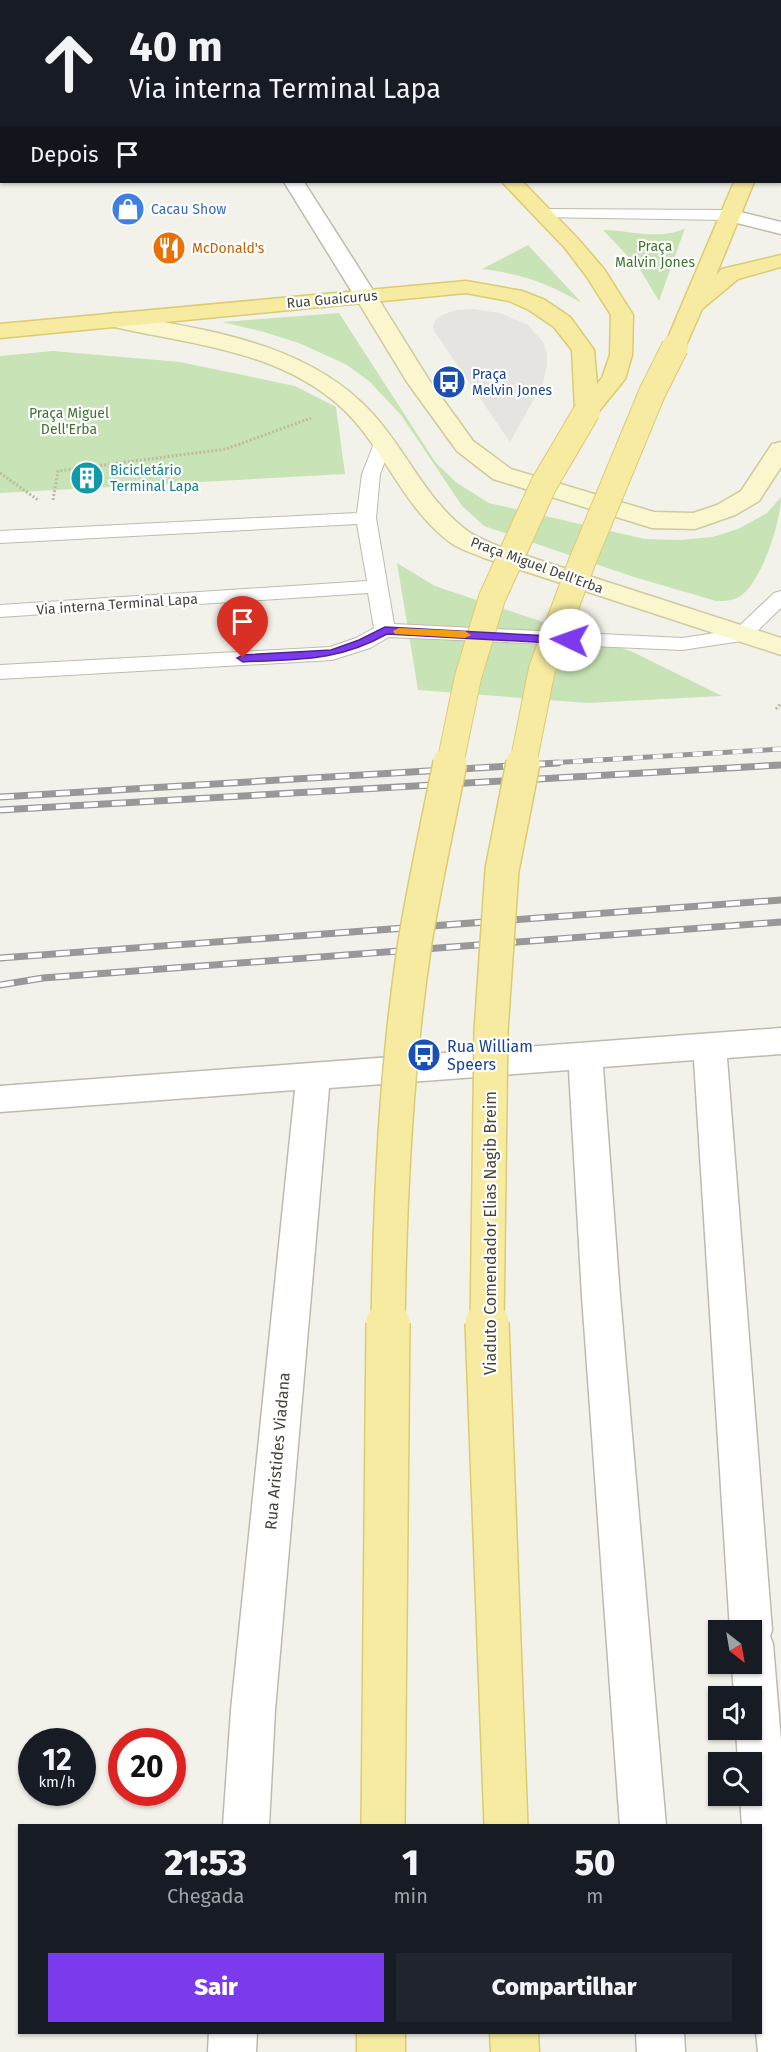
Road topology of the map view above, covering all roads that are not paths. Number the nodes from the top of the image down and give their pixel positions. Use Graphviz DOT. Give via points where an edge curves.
graph roads {
  1 [pos="295,183"];
  2 [pos="513,183"];
  3 [pos="744,183"];
  4 [pos="543,214"];
  5 [pos="728,215"];
  6 [pos="781,228"];
  7 [pos="781,261"];
  8 [pos="365,295"];
  9 [pos="692,307"];
  10 [pos="114,320"];
  11 [pos="0,331"];
  12 [pos="587,411"];
  13 [pos="384,441"];
  14 [pos="781,448"];
  15 [pos="366,518"];
  16 [pos="0,537"];
  17 [pos="377,586"];
  18 [pos="781,597"];
  19 [pos="0,611"];
  20 [pos="385,630"];
  21 [pos="741,635"];
  22 [pos="781,647"];
  23 [pos="0,672"];
  24 [pos="781,1041"];
  25 [pos="710,1046"];
  26 [pos="585,1055"];
  27 [pos="313,1076"];
  28 [pos="0,1099"];
  29 [pos="749,1620"];
  30 [pos="754,1674"];
  31 [pos="246,1824"];
  32 [pos="383,1824"];
  33 [pos="506,1824"];
  34 [pos="643,1824"];
  35 [pos="233,2034"];
  36 [pos="381,2034"];
  37 [pos="514,2034"];
  38 [pos="660,2034"];
  39 [pos="781,2048"];
  40 [pos="232,2052"];
  41 [pos="381,2052"];
  42 [pos="515,2052"];
  43 [pos="661,2052"];
  1 -- 8 [label="street"];
  2 -- 4 [label="main road"];
  3 -- 5 [label="main road"];
  4 -- 5 [label="lane"];
  4 -- 12 [label="main road" via="585,260 622,315 621,355 613,379"];
  5 -- 6 [label="street"];
  5 -- 9 [label="main road"];
  7 -- 9 [label="main road" via="730,274"];
  8 -- 10 [label="main road, Rua Guaicurus"];
  8 -- 12 [label="main road, Rua Guaicurus" via="466,287 537,304 562,322 583,350"];
  8 -- 14 [label="street" via="419,382 465,446 502,474 652,520 695,520 726,510 750,496"];
  9 -- 33 [label="main road, Viaduto Comendador Elias Nagib Breim, bridge" via="652,393 542,669 502,870 491,1031 486,1309"];
  10 -- 11 [label="main road, Rua Guaicurus"];
  10 -- 13 [label="street, Praça Miguel Dell'Erba" via="230,343 288,364 330,385"];
  12 -- 32 [label="main road, bridge" via="544,483 492,598 468,677 416,944 398,1090 389,1251"];
  13 -- 15 [label="lane" via="371,474"];
  13 -- 21 [label="street, Praça Miguel Dell'Erba" via="429,509 460,537 493,553"];
  15 -- 16 [label="lane"];
  15 -- 17 [label="lane"];
  17 -- 19 [label="lane, Via interna Terminal Lapa"];
  17 -- 20 [label="lane"];
  18 -- 21 [label="lane"];
  20 -- 21 [label="lane" via="682,644"];
  20 -- 23 [label="lane" via="363,643 332,653"];
  21 -- 22 [label="street, Praça Miguel Dell'Erba"];
  24 -- 25 [label="street"];
  25 -- 26 [label="street"];
  25 -- 29 [label="street"];
  26 -- 27 [label="street"];
  26 -- 34 [label="street"];
  27 -- 28 [label="street"];
  27 -- 31 [label="street, Rua Aristides Viadana" via="253,1710"];
  30 -- 39 [label="street"];
  35 -- 40 [label="street"];
  36 -- 41 [label="main road"];
  37 -- 42 [label="main road"];
  38 -- 43 [label="street"];
}
